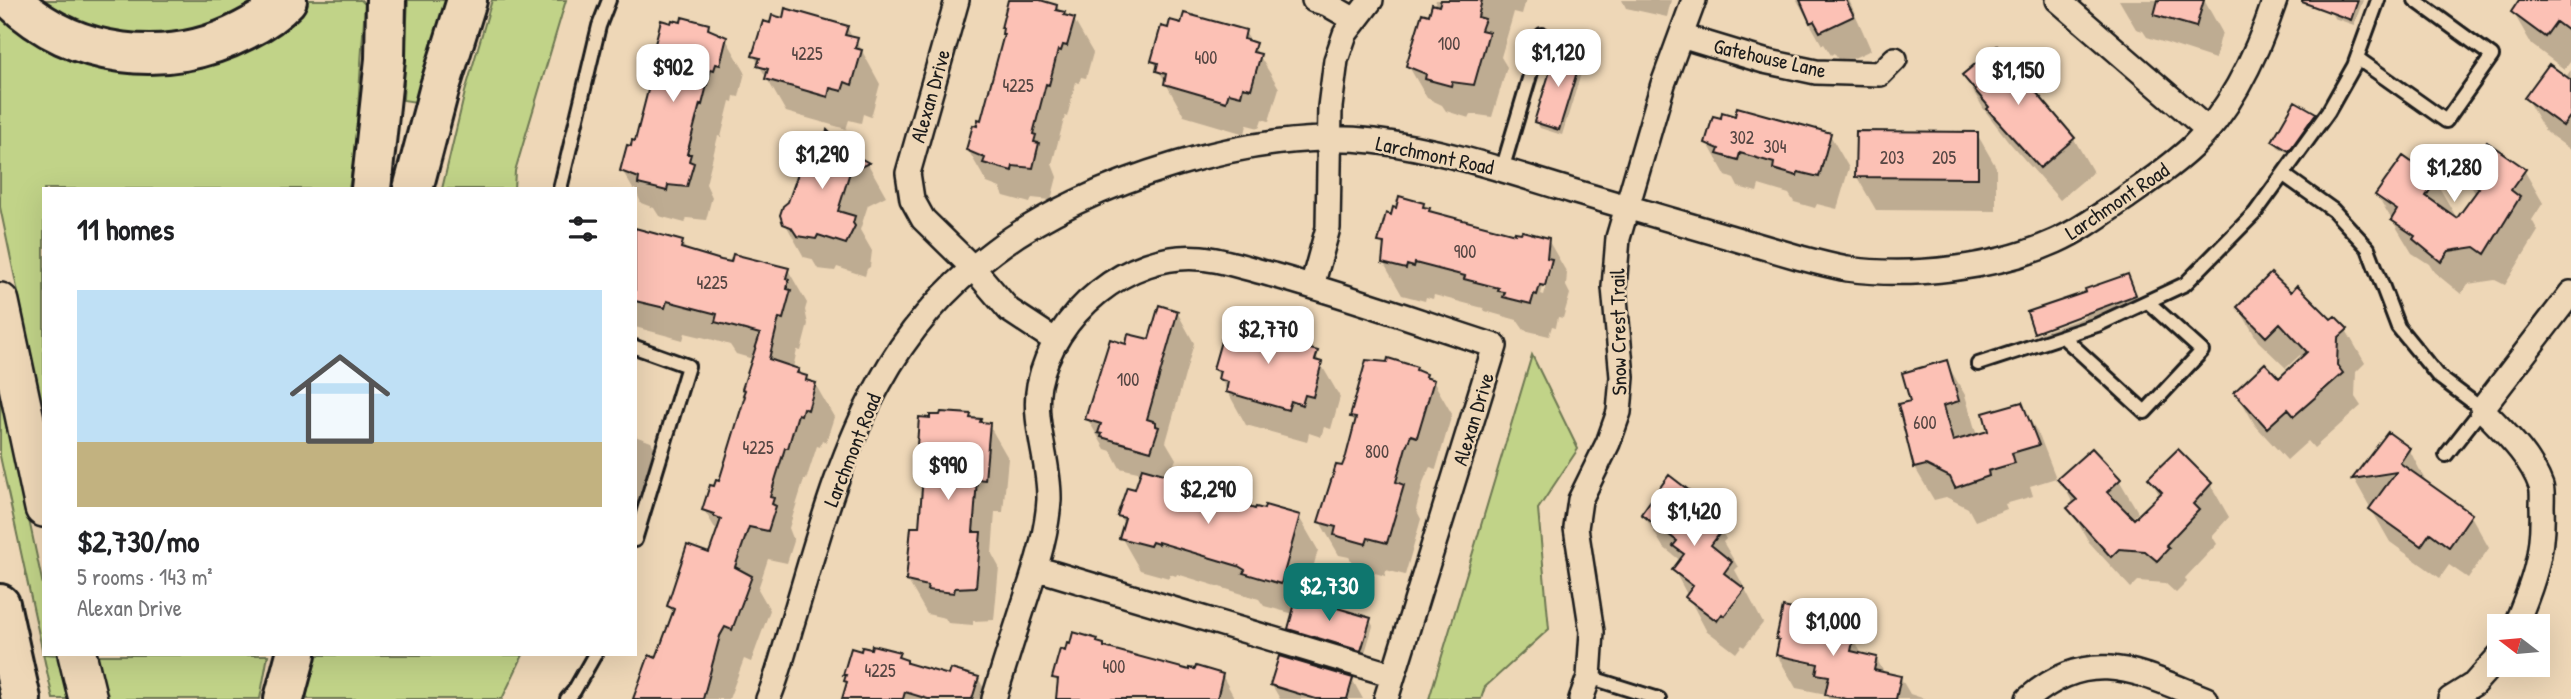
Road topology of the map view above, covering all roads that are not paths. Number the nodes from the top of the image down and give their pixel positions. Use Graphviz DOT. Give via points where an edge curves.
graph roads {
  1 [pos="12,0"];
  2 [pos="287,0"];
  3 [pos="386,0"];
  4 [pos="467,0"];
  5 [pos="608,0"];
  6 [pos="957,0"];
  7 [pos="1314,0"];
  8 [pos="1371,0"];
  9 [pos="1694,0"];
  10 [pos="2058,0"];
  11 [pos="2275,0"];
  12 [pos="2378,0"];
  13 [pos="2415,0"];
  14 [pos="1355,20"];
  15 [pos="1542,35"];
  16 [pos="1681,36"];
  17 [pos="2357,58"];
  18 [pos="1895,59"];
  19 [pos="2207,129"];
  20 [pos="1329,139"];
  21 [pos="1502,170"];
  22 [pos="2284,175"];
  23 [pos="371,187"];
  24 [pos="414,187"];
  25 [pos="561,187"];
  26 [pos="1627,207"];
  27 [pos="973,268"];
  28 [pos="1312,286"];
  29 [pos="2571,293"];
  30 [pos="0,302"];
  31 [pos="2149,303"];
  32 [pos="2062,337"];
  33 [pos="1056,341"];
  34 [pos="637,348"];
  35 [pos="1978,364"];
  36 [pos="2482,409"];
  37 [pos="2445,456"];
  38 [pos="42,499"];
  39 [pos="637,533"];
  40 [pos="1035,568"];
  41 [pos="0,604"];
  42 [pos="2520,614"];
  43 [pos="77,656"];
  44 [pos="289,656"];
  45 [pos="295,656"];
  46 [pos="594,656"];
  47 [pos="2487,669"];
  48 [pos="1393,675"];
  49 [pos="1589,677"];
  50 [pos="574,696"];
  51 [pos="21,699"];
  52 [pos="88,699"];
  53 [pos="283,699"];
  54 [pos="768,699"];
  55 [pos="994,699"];
  56 [pos="1386,699"];
  57 [pos="1581,699"];
  58 [pos="1659,699"];
  59 [pos="2028,699"];
  60 [pos="2206,699"];
  61 [pos="2450,699"];
  1 -- 2 [label="highway" via="64,37 102,49 164,55 226,40"];
  3 -- 23 [label="highway" via="385,59"];
  4 -- 24 [label="highway"];
  5 -- 25 [label="lane"];
  6 -- 27 [label="street, Alexan Drive" via="908,173 912,199 923,219"];
  7 -- 14 [label="street"];
  8 -- 14 [label="street"];
  9 -- 16 [label="street"];
  10 -- 19 [label="street"];
  11 -- 19 [label="street, Larchmont Road" via="2248,67"];
  12 -- 17 [label="lane"];
  13 -- 17 [label="lane" via="2491,57 2446,121"];
  14 -- 20 [label="street" via="1336,60"];
  15 -- 21 [label="lane"];
  16 -- 18 [label="street, Gatehouse Lane" via="1816,72 1880,74"];
  16 -- 26 [label="street"];
  17 -- 22 [label="lane" via="2328,112"];
  19 -- 26 [label="street, Larchmont Road" via="2169,168 2055,242 1987,262 1920,272 1848,269"];
  20 -- 21 [label="street, Larchmont Road" via="1400,145"];
  20 -- 27 [label="street, Larchmont Road" via="1268,143 1147,175 1044,218"];
  20 -- 28 [label="street" via="1328,228"];
  21 -- 26 [label="street, Larchmont Road"];
  22 -- 31 [label="lane" via="2255,213 2185,284"];
  22 -- 36 [label="lane" via="2333,210 2368,248 2398,327 2438,376"];
  26 -- 49 [label="street, Snow Crest Trail" via="1618,237 1614,287 1622,377 1619,412 1580,500 1576,528 1592,632"];
  27 -- 33 [label="street, Alexan Drive" via="1009,310"];
  27 -- 54 [label="street, Larchmont Road" via="905,341 860,421 839,471"];
  28 -- 33 [label="street, Alexan Drive" via="1199,257 1161,261 1127,274 1093,296"];
  28 -- 48 [label="street, Alexan Drive" via="1495,346"];
  29 -- 36 [label="street"];
  30 -- 38 [label="main road"];
  31 -- 32 [label="lane"];
  31 -- 32 [label="lane" via="2202,351 2145,412"];
  32 -- 35 [label="lane"];
  33 -- 40 [label="street, Alexan Drive" via="1044,369 1037,407 1049,500"];
  34 -- 39 [label="lane" via="688,366"];
  36 -- 37 [label="lane"];
  36 -- 42 [label="street" via="2520,448 2542,487 2540,560"];
  40 -- 48 [label="street"];
  40 -- 55 [label="street, Alexan Drive"];
  41 -- 51 [label="highway"];
  43 -- 52 [label="main road"];
  44 -- 53 [label="highway"];
  45 -- 53 [label="highway"];
  46 -- 50 [label="lane"];
  47 -- 61 [label="street"];
  48 -- 56 [label="street, Alexan Drive"];
  49 -- 57 [label="street, Snow Crest Trail"];
  49 -- 58 [label="lane"];
  59 -- 60 [label="street" via="2059,677 2118,667"];
}
